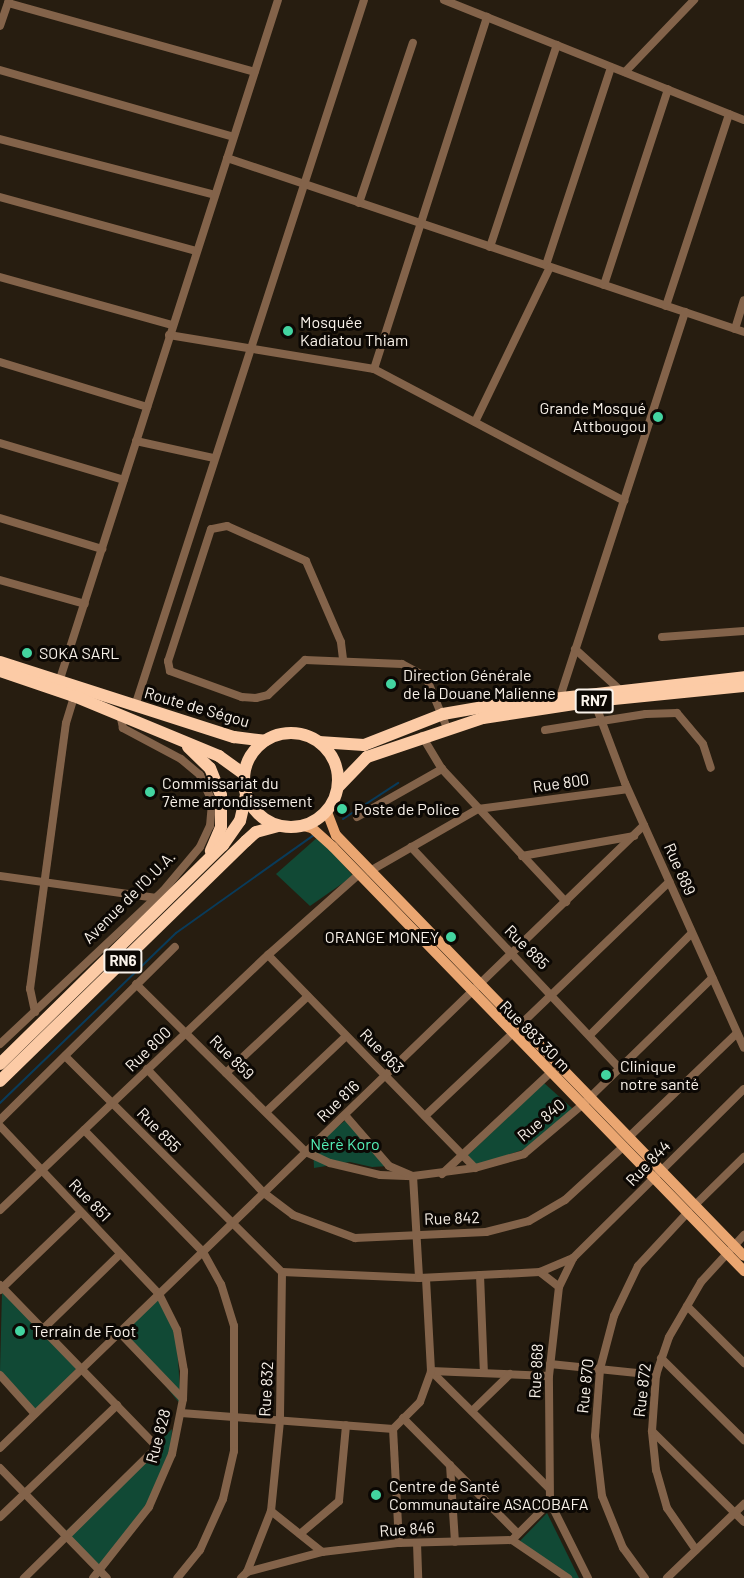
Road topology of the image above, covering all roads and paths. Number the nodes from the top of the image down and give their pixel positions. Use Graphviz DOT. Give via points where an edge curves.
graph roads {
  1 [pos="364,0"];
  2 [pos="444,0"];
  3 [pos="694,0"];
  4 [pos="276,1"];
  5 [pos="9,2"];
  6 [pos="486,17"];
  7 [pos="0,26"];
  8 [pos="413,43"];
  9 [pos="557,45"];
  10 [pos="611,67"];
  11 [pos="0,70"];
  12 [pos="255,72"];
  13 [pos="625,72"];
  14 [pos="668,89"];
  15 [pos="729,114"];
  16 [pos="744,120"];
  17 [pos="233,137"];
  18 [pos="0,139"];
  19 [pos="227,158"];
  20 [pos="303,184"];
  21 [pos="215,195"];
  22 [pos="0,197"];
  23 [pos="359,203"];
  24 [pos="422,224"];
  25 [pos="490,247"];
  26 [pos="196,251"];
  27 [pos="548,266"];
  28 [pos="0,277"];
  29 [pos="604,285"];
  30 [pos="744,300"];
  31 [pos="666,306"];
  32 [pos="685,312"];
  33 [pos="172,325"];
  34 [pos="735,329"];
  35 [pos="744,332"];
  36 [pos="169,335"];
  37 [pos="249,346"];
  38 [pos="0,362"];
  39 [pos="374,369"];
  40 [pos="147,406"];
  41 [pos="475,422"];
  42 [pos="136,441"];
  43 [pos="0,443"];
  44 [pos="214,458"];
  45 [pos="124,480"];
  46 [pos="624,501"];
  47 [pos="0,518"];
  48 [pos="102,549"];
  49 [pos="0,580"];
  50 [pos="85,604"];
  51 [pos="744,631"];
  52 [pos="662,637"];
  53 [pos="575,649"];
  54 [pos="343,659"];
  55 [pos="0,662"];
  56 [pos="0,671"];
  57 [pos="744,676"];
  58 [pos="59,682"];
  59 [pos="744,686"];
  60 [pos="619,689"];
  61 [pos="74,696"];
  62 [pos="560,697"];
  63 [pos="594,701"];
  64 [pos="135,706"];
  65 [pos="120,714"];
  66 [pos="443,714"];
  67 [pos="602,723"];
  68 [pos="447,728"];
  69 [pos="545,730"];
  70 [pos="167,734"];
  71 [pos="423,736"];
  72 [pos="265,741"];
  73 [pos="319,742"];
  74 [pos="711,768"];
  75 [pos="442,769"];
  76 [pos="244,774"];
  77 [pos="338,787"];
  78 [pos="627,789"];
  79 [pos="246,795"];
  80 [pos="478,809"];
  81 [pos="327,812"];
  82 [pos="357,817"];
  83 [pos="644,825"];
  84 [pos="278,826"];
  85 [pos="303,826"];
  86 [pos="634,836"];
  87 [pos="411,847"];
  88 [pos="522,856"];
  89 [pos="201,867"];
  90 [pos="370,871"];
  91 [pos="358,875"];
  92 [pos="0,876"];
  93 [pos="45,882"];
  94 [pos="669,882"];
  95 [pos="158,900"];
  96 [pos="566,902"];
  97 [pos="692,933"];
  98 [pos="175,947"];
  99 [pos="512,954"];
  100 [pos="268,955"];
  101 [pos="467,971"];
  102 [pos="712,978"];
  103 [pos="458,980"];
  104 [pos="136,984"];
  105 [pos="480,985"];
  106 [pos="471,993"];
  107 [pos="552,994"];
  108 [pos="308,996"];
  109 [pos="34,1011"];
  110 [pos="520,1025"];
  111 [pos="186,1033"];
  112 [pos="737,1033"];
  113 [pos="512,1034"];
  114 [pos="590,1035"];
  115 [pos="346,1036"];
  116 [pos="0,1044"];
  117 [pos="744,1048"];
  118 [pos="65,1056"];
  119 [pos="0,1064"];
  120 [pos="620,1069"];
  121 [pos="147,1070"];
  122 [pos="226,1073"];
  123 [pos="550,1073"];
  124 [pos="385,1076"];
  125 [pos="0,1081"];
  126 [pos="744,1089"];
  127 [pos="586,1101"];
  128 [pos="112,1104"];
  129 [pos="266,1113"];
  130 [pos="345,1115"];
  131 [pos="424,1116"];
  132 [pos="0,1120"];
  133 [pos="0,1126"];
  134 [pos="84,1130"];
  135 [pos="631,1135"];
  136 [pos="624,1146"];
  137 [pos="306,1152"];
  138 [pos="462,1156"];
  139 [pos="744,1157"];
  140 [pos="475,1168"];
  141 [pos="41,1171"];
  142 [pos="659,1173"];
  143 [pos="442,1175"];
  144 [pos="413,1176"];
  145 [pos="264,1193"];
  146 [pos="692,1209"];
  147 [pos="0,1210"];
  148 [pos="81,1212"];
  149 [pos="231,1225"];
  150 [pos="744,1234"];
  151 [pos="416,1235"];
  152 [pos="730,1248"];
  153 [pos="203,1252"];
  154 [pos="120,1254"];
  155 [pos="744,1256"];
  156 [pos="573,1258"];
  157 [pos="744,1271"];
  158 [pos="282,1272"];
  159 [pos="540,1272"];
  160 [pos="480,1275"];
  161 [pos="423,1278"];
  162 [pos="559,1287"];
  163 [pos="1,1288"];
  164 [pos="159,1294"];
  165 [pos="687,1306"];
  166 [pos="43,1329"];
  167 [pos="120,1333"];
  168 [pos="661,1358"];
  169 [pos="744,1363"];
  170 [pos="550,1364"];
  171 [pos="82,1369"];
  172 [pos="600,1369"];
  173 [pos="431,1371"];
  174 [pos="484,1373"];
  175 [pos="510,1374"];
  176 [pos="0,1375"];
  177 [pos="657,1375"];
  178 [pos="549,1376"];
  179 [pos="183,1399"];
  180 [pos="117,1405"];
  181 [pos="472,1411"];
  182 [pos="181,1413"];
  183 [pos="35,1414"];
  184 [pos="237,1417"];
  185 [pos="403,1418"];
  186 [pos="280,1420"];
  187 [pos="346,1425"];
  188 [pos="393,1429"];
  189 [pos="652,1431"];
  190 [pos="744,1440"];
  191 [pos="0,1448"];
  192 [pos="450,1465"];
  193 [pos="0,1468"];
  194 [pos="549,1488"];
  195 [pos="25,1494"];
  196 [pos="550,1502"];
  197 [pos="744,1504"];
  198 [pos="271,1511"];
  199 [pos="735,1513"];
  200 [pos="0,1517"];
  201 [pos="744,1522"];
  202 [pos="300,1534"];
  203 [pos="66,1536"];
  204 [pos="515,1537"];
  205 [pos="455,1542"];
  206 [pos="399,1543"];
  207 [pos="417,1543"];
  208 [pos="696,1550"];
  209 [pos="322,1552"];
  210 [pos="244,1575"];
  211 [pos="100,1576"];
  212 [pos="24,1578"];
  213 [pos="177,1578"];
  214 [pos="418,1578"];
  215 [pos="568,1578"];
  216 [pos="588,1578"];
  217 [pos="645,1578"];
  218 [pos="667,1578"];
  1 -- 20 [label="street"];
  2 -- 6 [label="street"];
  3 -- 13 [label="street"];
  4 -- 12 [label="street"];
  5 -- 7 [label="street"];
  5 -- 12 [label="street"];
  6 -- 9 [label="street"];
  6 -- 24 [label="street"];
  8 -- 23 [label="street"];
  9 -- 10 [label="street"];
  9 -- 25 [label="street"];
  10 -- 13 [label="street"];
  10 -- 27 [label="street"];
  11 -- 17 [label="street"];
  12 -- 17 [label="street"];
  13 -- 14 [label="street"];
  14 -- 15 [label="street"];
  14 -- 29 [label="street"];
  15 -- 16 [label="street"];
  15 -- 31 [label="street"];
  17 -- 19 [label="street"];
  18 -- 21 [label="street"];
  19 -- 20 [label="street"];
  19 -- 21 [label="street"];
  20 -- 23 [label="street"];
  20 -- 37 [label="street"];
  21 -- 26 [label="street"];
  22 -- 26 [label="street"];
  23 -- 24 [label="street"];
  24 -- 25 [label="street"];
  24 -- 39 [label="street"];
  25 -- 27 [label="street"];
  26 -- 33 [label="street"];
  27 -- 29 [label="street"];
  27 -- 41 [label="street"];
  28 -- 33 [label="street"];
  29 -- 31 [label="street"];
  30 -- 34 [label="street"];
  31 -- 32 [label="street"];
  32 -- 34 [label="street"];
  32 -- 46 [label="street"];
  33 -- 36 [label="street"];
  34 -- 35 [label="street"];
  36 -- 37 [label="street"];
  36 -- 40 [label="street"];
  37 -- 39 [label="street"];
  37 -- 44 [label="street"];
  38 -- 40 [label="street"];
  39 -- 41 [label="street"];
  40 -- 42 [label="street"];
  41 -- 46 [label="street"];
  42 -- 44 [label="street"];
  42 -- 45 [label="street"];
  43 -- 45 [label="street"];
  44 -- 64 [label="street"];
  45 -- 48 [label="street"];
  46 -- 53 [label="street"];
  47 -- 48 [label="street"];
  48 -- 50 [label="street"];
  49 -- 50 [label="street"];
  50 -- 58 [label="street"];
  51 -- 52 [label="street"];
  53 -- 60 [label="street"];
  53 -- 62 [label="street"];
  54 -- 54 [label="street" via="305,660 268,695 256,698 242,697 170,671 168,661 211,529 227,526 306,561 341,642"];
  54 -- 66 [label="street" via="415,669 434,689"];
  55 -- 58 [label="highway, Route de Ségou"];
  56 -- 61 [label="highway, Route de Ségou"];
  57 -- 60 [label="highway, RN7"];
  58 -- 64 [label="highway, Route de Ségou"];
  59 -- 63 [label="highway, RN7"];
  60 -- 62 [label="highway, RN7"];
  61 -- 65 [label="highway, Route de Ségou"];
  61 -- 93 [label="street" via="66,723"];
  62 -- 66 [label="highway, RN7"];
  63 -- 67 [label="street, Rue 889"];
  63 -- 68 [label="highway, RN7"];
  64 -- 72 [label="highway, Route de Ségou" via="234,737"];
  65 -- 70 [label="highway, Route de Ségou"];
  65 -- 95 [label="street, Avenue de l'O.U.A." via="123,728 192,767 212,801 210,826 200,847"];
  66 -- 68 [label="street"];
  66 -- 73 [label="highway, RN7" via="364,745"];
  67 -- 69 [label="street"];
  67 -- 74 [label="street" via="646,714 677,713 703,744"];
  67 -- 78 [label="street, Rue 889"];
  68 -- 71 [label="highway, RN7"];
  70 -- 76 [label="highway, Route de Ségou" via="219,756"];
  70 -- 89 [label="highway" via="201,757 216,779 223,809 213,849"];
  71 -- 75 [label="street"];
  71 -- 77 [label="highway, RN7" via="367,757"];
  72 -- 73 [label="highway" via="286,733"];
  72 -- 76 [label="highway, Route de Ségou" via="255,750"];
  73 -- 77 [label="highway" via="334,762"];
  75 -- 80 [label="street"];
  75 -- 82 [label="street"];
  76 -- 79 [label="highway"];
  77 -- 81 [label="highway"];
  78 -- 80 [label="street, Rue 800"];
  78 -- 83 [label="street, Rue 889"];
  79 -- 84 [label="highway" via="261,818"];
  79 -- 89 [label="highway, Avenue de l'O.U.A. / RN6" via="234,832"];
  80 -- 87 [label="street, Rue 800"];
  80 -- 88 [label="street"];
  81 -- 85 [label="highway"];
  81 -- 90 [label="main road" via="336,835"];
  83 -- 86 [label="street, Rue 816"];
  83 -- 94 [label="street, Rue 889"];
  84 -- 85 [label="highway"];
  84 -- 125 [label="highway, RN6" via="265,828 246,841"];
  85 -- 91 [label="main road, Rue 883 30 m" via="322,836"];
  86 -- 88 [label="street"];
  86 -- 96 [label="street, Rue 816"];
  87 -- 90 [label="street, Rue 800"];
  87 -- 99 [label="street, Rue 885"];
  88 -- 96 [label="street"];
  89 -- 95 [label="highway, Avenue de l'O.U.A. / RN6"];
  90 -- 101 [label="main road"];
  91 -- 100 [label="street, Rue 800"];
  91 -- 103 [label="main road, Rue 883 30 m"];
  92 -- 93 [label="street"];
  93 -- 95 [label="street"];
  93 -- 109 [label="street" via="30,989"];
  94 -- 97 [label="street, Rue 889"];
  94 -- 107 [label="street"];
  95 -- 109 [label="street, Avenue de l'O.U.A."];
  95 -- 119 [label="highway, Avenue de l'O.U.A. / RN6"];
  96 -- 99 [label="street, Rue 816"];
  97 -- 102 [label="street, Rue 889"];
  97 -- 114 [label="street"];
  98 -- 104 [label="street"];
  99 -- 105 [label="street, Rue 816"];
  99 -- 107 [label="street, Rue 885"];
  100 -- 108 [label="street, Rue 863"];
  100 -- 111 [label="street, Rue 800"];
  101 -- 103 [label="street"];
  101 -- 105 [label="main road"];
  102 -- 112 [label="street, Rue 889"];
  102 -- 120 [label="street, Rue 840"];
  103 -- 106 [label="main road, Rue 883 30 m"];
  104 -- 111 [label="street, Rue 859"];
  104 -- 118 [label="street"];
  105 -- 106 [label="street, Rue 816"];
  105 -- 110 [label="main road"];
  106 -- 113 [label="main road, Rue 883 30 m"];
  106 -- 124 [label="street, Rue 816"];
  107 -- 110 [label="street"];
  107 -- 114 [label="street, Rue 885"];
  108 -- 115 [label="street, Rue 863"];
  108 -- 122 [label="street"];
  109 -- 116 [label="street, Avenue de l'O.U.A."];
  110 -- 127 [label="main road"];
  111 -- 121 [label="street, Rue 800"];
  111 -- 122 [label="street, Rue 859"];
  112 -- 117 [label="street, Rue 889"];
  112 -- 135 [label="street"];
  113 -- 123 [label="main road, Rue 883 30 m"];
  113 -- 131 [label="street"];
  114 -- 120 [label="street, Rue 885"];
  115 -- 124 [label="street, Rue 863"];
  115 -- 129 [label="street"];
  118 -- 128 [label="street, Rue 855"];
  118 -- 132 [label="street"];
  120 -- 127 [label="street, Rue 840"];
  121 -- 128 [label="street, Rue 800"];
  121 -- 145 [label="street, Rue 842"];
  122 -- 129 [label="street, Rue 859"];
  123 -- 127 [label="main road, Rue 883 30 m"];
  123 -- 138 [label="street"];
  124 -- 130 [label="street, Rue 816"];
  124 -- 131 [label="street, Rue 863"];
  126 -- 142 [label="street, Rue 844"];
  127 -- 135 [label="main road"];
  127 -- 136 [label="main road, Rue 883 30 m"];
  127 -- 140 [label="street, Rue 840" via="524,1154"];
  128 -- 134 [label="street, Rue 800"];
  128 -- 149 [label="street, Rue 855"];
  129 -- 137 [label="street, Rue 859"];
  130 -- 137 [label="street, Rue 816"];
  130 -- 144 [label="street" via="389,1166"];
  131 -- 138 [label="street, Rue 863"];
  133 -- 141 [label="street, Rue 851"];
  134 -- 141 [label="street, Rue 800"];
  134 -- 153 [label="street"];
  135 -- 142 [label="main road"];
  136 -- 142 [label="main road, Rue 883 30 m"];
  136 -- 151 [label="street, Rue 842" via="565,1200 529,1221 486,1232"];
  137 -- 144 [label="street, Rue 840" via="380,1175"];
  137 -- 145 [label="street, Rue 816"];
  138 -- 140 [label="street, Rue 863"];
  138 -- 143 [label="street"];
  139 -- 146 [label="street, Rue 870"];
  140 -- 143 [label="street, Rue 840"];
  141 -- 147 [label="street, Rue 800"];
  141 -- 148 [label="street, Rue 851"];
  142 -- 146 [label="main road, Rue 883 30 m"];
  142 -- 156 [label="street, Rue 844"];
  143 -- 144 [label="street, Rue 840"];
  144 -- 151 [label="street"];
  145 -- 149 [label="street, Rue 816"];
  145 -- 151 [label="street, Rue 842" via="293,1215 355,1238"];
  146 -- 152 [label="main road, Rue 883 30 m"];
  146 -- 172 [label="street, Rue 870" via="638,1266 614,1316"];
  148 -- 154 [label="street, Rue 851"];
  148 -- 163 [label="street"];
  149 -- 153 [label="street, Rue 816"];
  149 -- 158 [label="street"];
  150 -- 152 [label="street, Rue 872"];
  151 -- 161 [label="street"];
  152 -- 155 [label="main road"];
  152 -- 157 [label="main road, Rue 883 30 m"];
  152 -- 165 [label="street, Rue 872"];
  153 -- 164 [label="street, Rue 816"];
  153 -- 184 [label="street" via="221,1284 234,1326"];
  154 -- 164 [label="street, Rue 851"];
  154 -- 166 [label="street"];
  156 -- 159 [label="street"];
  156 -- 162 [label="street, Rue 868"];
  158 -- 161 [label="street"];
  158 -- 186 [label="street, Rue 832"];
  159 -- 160 [label="street"];
  159 -- 162 [label="street"];
  160 -- 161 [label="street"];
  160 -- 174 [label="street"];
  161 -- 173 [label="street"];
  162 -- 170 [label="street, Rue 868"];
  163 -- 166 [label="street"];
  164 -- 167 [label="street, Rue 816"];
  164 -- 179 [label="street, Rue 828" via="177,1330 184,1371"];
  165 -- 168 [label="street, Rue 872"];
  165 -- 169 [label="street"];
  166 -- 171 [label="street"];
  167 -- 171 [label="street, Rue 816"];
  167 -- 179 [label="street"];
  168 -- 177 [label="street, Rue 872"];
  168 -- 190 [label="street"];
  170 -- 172 [label="street"];
  170 -- 178 [label="street, Rue 868"];
  171 -- 180 [label="street"];
  171 -- 183 [label="street, Rue 816"];
  172 -- 177 [label="street"];
  172 -- 217 [label="street, Rue 870" via="595,1436 602,1496 623,1548"];
  173 -- 174 [label="street"];
  173 -- 181 [label="street"];
  173 -- 185 [label="street" via="420,1402"];
  174 -- 175 [label="street"];
  175 -- 178 [label="street"];
  175 -- 181 [label="street"];
  176 -- 183 [label="street"];
  177 -- 189 [label="street, Rue 872"];
  178 -- 194 [label="street, Rue 868"];
  179 -- 182 [label="street, Rue 828"];
  180 -- 195 [label="street"];
  180 -- 203 [label="street" via="157,1447"];
  181 -- 194 [label="street"];
  182 -- 184 [label="street"];
  182 -- 211 [label="street, Rue 828" via="172,1454 149,1507"];
  183 -- 191 [label="street, Rue 816"];
  184 -- 186 [label="street"];
  184 -- 213 [label="street" via="223,1499 200,1550"];
  185 -- 188 [label="street"];
  185 -- 192 [label="street"];
  186 -- 187 [label="street"];
  186 -- 198 [label="street, Rue 832"];
  187 -- 188 [label="street"];
  187 -- 202 [label="street" via="339,1501"];
  188 -- 206 [label="street"];
  189 -- 199 [label="street"];
  189 -- 208 [label="street, Rue 872" via="656,1470 667,1508"];
  192 -- 204 [label="street"];
  192 -- 205 [label="street"];
  193 -- 195 [label="street"];
  194 -- 196 [label="street"];
  195 -- 200 [label="street"];
  195 -- 203 [label="street"];
  196 -- 204 [label="street"];
  196 -- 216 [label="street"];
  197 -- 199 [label="street"];
  198 -- 202 [label="street"];
  198 -- 210 [label="street, Rue 832"];
  199 -- 201 [label="street"];
  199 -- 208 [label="street"];
  202 -- 209 [label="street"];
  203 -- 211 [label="street"];
  203 -- 212 [label="street"];
  204 -- 205 [label="street, Rue 846"];
  204 -- 215 [label="street"];
  205 -- 207 [label="street, Rue 846"];
  206 -- 207 [label="street, Rue 846"];
  206 -- 209 [label="street, Rue 846"];
  207 -- 214 [label="street"];
  208 -- 218 [label="street"];
  209 -- 210 [label="street, Rue 846"];
}
